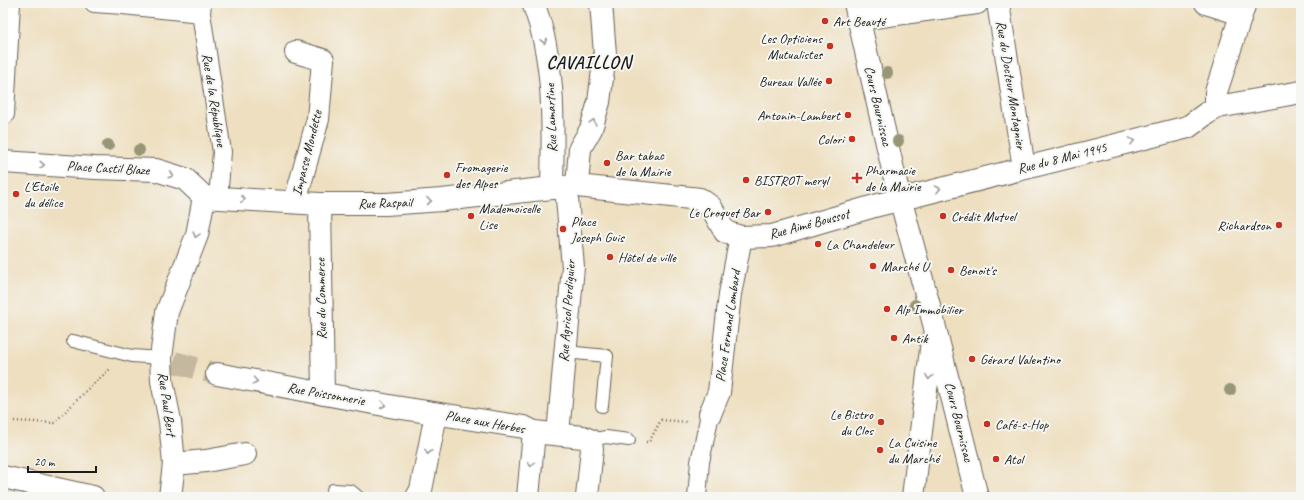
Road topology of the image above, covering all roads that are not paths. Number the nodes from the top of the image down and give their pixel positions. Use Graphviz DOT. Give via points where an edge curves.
graph roads {
  1 [pos="9,3"];
  2 [pos="94,3"];
  3 [pos="534,3"];
  4 [pos="601,3"];
  5 [pos="978,3"];
  6 [pos="998,3"];
  7 [pos="1206,3"];
  8 [pos="201,8"];
  9 [pos="1243,9"];
  10 [pos="857,11"];
  11 [pos="296,52"];
  12 [pos="1301,92"];
  13 [pos="1218,107"];
  14 [pos="3,114"];
  15 [pos="553,139"];
  16 [pos="580,148"];
  17 [pos="3,162"];
  18 [pos="1024,168"];
  19 [pos="565,187"];
  20 [pos="211,197"];
  21 [pos="900,199"];
  22 [pos="295,202"];
  23 [pos="320,204"];
  24 [pos="741,237"];
  25 [pos="934,324"];
  26 [pos="73,341"];
  27 [pos="565,352"];
  28 [pos="168,360"];
  29 [pos="217,374"];
  30 [pos="323,394"];
  31 [pos="602,406"];
  32 [pos="436,414"];
  33 [pos="709,419"];
  34 [pos="534,432"];
  35 [pos="558,434"];
  36 [pos="590,440"];
  37 [pos="629,440"];
  38 [pos="245,454"];
  39 [pos="174,464"];
  40 [pos="3,477"];
  41 [pos="333,490"];
  42 [pos="93,497"];
  43 [pos="170,497"];
  44 [pos="358,497"];
  45 [pos="416,497"];
  46 [pos="528,497"];
  47 [pos="587,497"];
  48 [pos="697,497"];
  49 [pos="913,497"];
  50 [pos="977,497"];
  1 -- 14 [label="street"];
  2 -- 8 [label="street"];
  3 -- 15 [label="street, Rue Lamartine, one-way" via="549,65 553,100"];
  16 -- 4 [label="street, one-way" via="591,129 599,102 605,54"];
  5 -- 10 [label="street"];
  6 -- 18 [label="street, Rue du Docteur Montagnier"];
  7 -- 9 [label="street"];
  8 -- 20 [label="street, Rue de la République" via="222,152"];
  9 -- 13 [label="street" via="1216,92"];
  10 -- 21 [label="street, Cours Bournissac"];
  11 -- 22 [label="street, Impasse Mondette" via="323,60 318,119"];
  12 -- 13 [label="street, Rue du 8 Mai 1945"];
  18 -- 13 [label="street, Rue du 8 Mai 1945, one-way" via="1188,127"];
  15 -- 16 [label="street" via="561,148"];
  15 -- 19 [label="street, Rue Lamartine"];
  16 -- 19 [label="street"];
  17 -- 20 [label="street, Place Castil Blaze, one-way" via="156,170 185,179"];
  21 -- 18 [label="street, Rue du 8 Mai 1945, one-way"];
  23 -- 19 [label="street, Rue Raspail, one-way" via="386,204"];
  19 -- 24 [label="street, Rue Aimé Boussot" via="700,199 711,207 726,232"];
  19 -- 27 [label="street, Rue Agricol Perdiguier" via="573,267"];
  20 -- 22 [label="street, Rue Raspail, one-way"];
  20 -- 28 [label="street, Rue Paul Bert, one-way" via="167,312"];
  21 -- 24 [label="street, Rue Aimé Boussot" via="772,236"];
  21 -- 25 [label="street, Cours Bournissac"];
  22 -- 23 [label="street, Rue Raspail"];
  23 -- 30 [label="street, Rue du Commerce"];
  24 -- 33 [label="street, Place Fernand Lombard" via="730,294 719,392"];
  25 -- 49 [label="street, Cours Bournissac, one-way"];
  25 -- 50 [label="street, Cours Bournissac"];
  26 -- 28 [label="lane" via="132,356"];
  27 -- 31 [label="lane" via="607,356"];
  27 -- 35 [label="street, Rue Agricol Perdiguier"];
  28 -- 39 [label="street, Rue Paul Bert" via="162,381 170,421"];
  29 -- 30 [label="street, Rue Poissonnerie, one-way"];
  30 -- 32 [label="street, Rue Poissonnerie, one-way"];
  32 -- 34 [label="street, Place aux Herbes" via="524,427"];
  32 -- 45 [label="street, one-way" via="421,490"];
  33 -- 48 [label="street" via="700,462"];
  34 -- 35 [label="street, Place aux Herbes"];
  34 -- 46 [label="street, one-way"];
  35 -- 36 [label="street, Place aux Herbes"];
  36 -- 37 [label="lane" via="606,437"];
  36 -- 47 [label="street" via="592,449"];
  38 -- 39 [label="street"];
  39 -- 43 [label="street, Rue Paul Bert"];
  40 -- 42 [label="street"];
  41 -- 44 [label="lane" via="351,491"];
}
